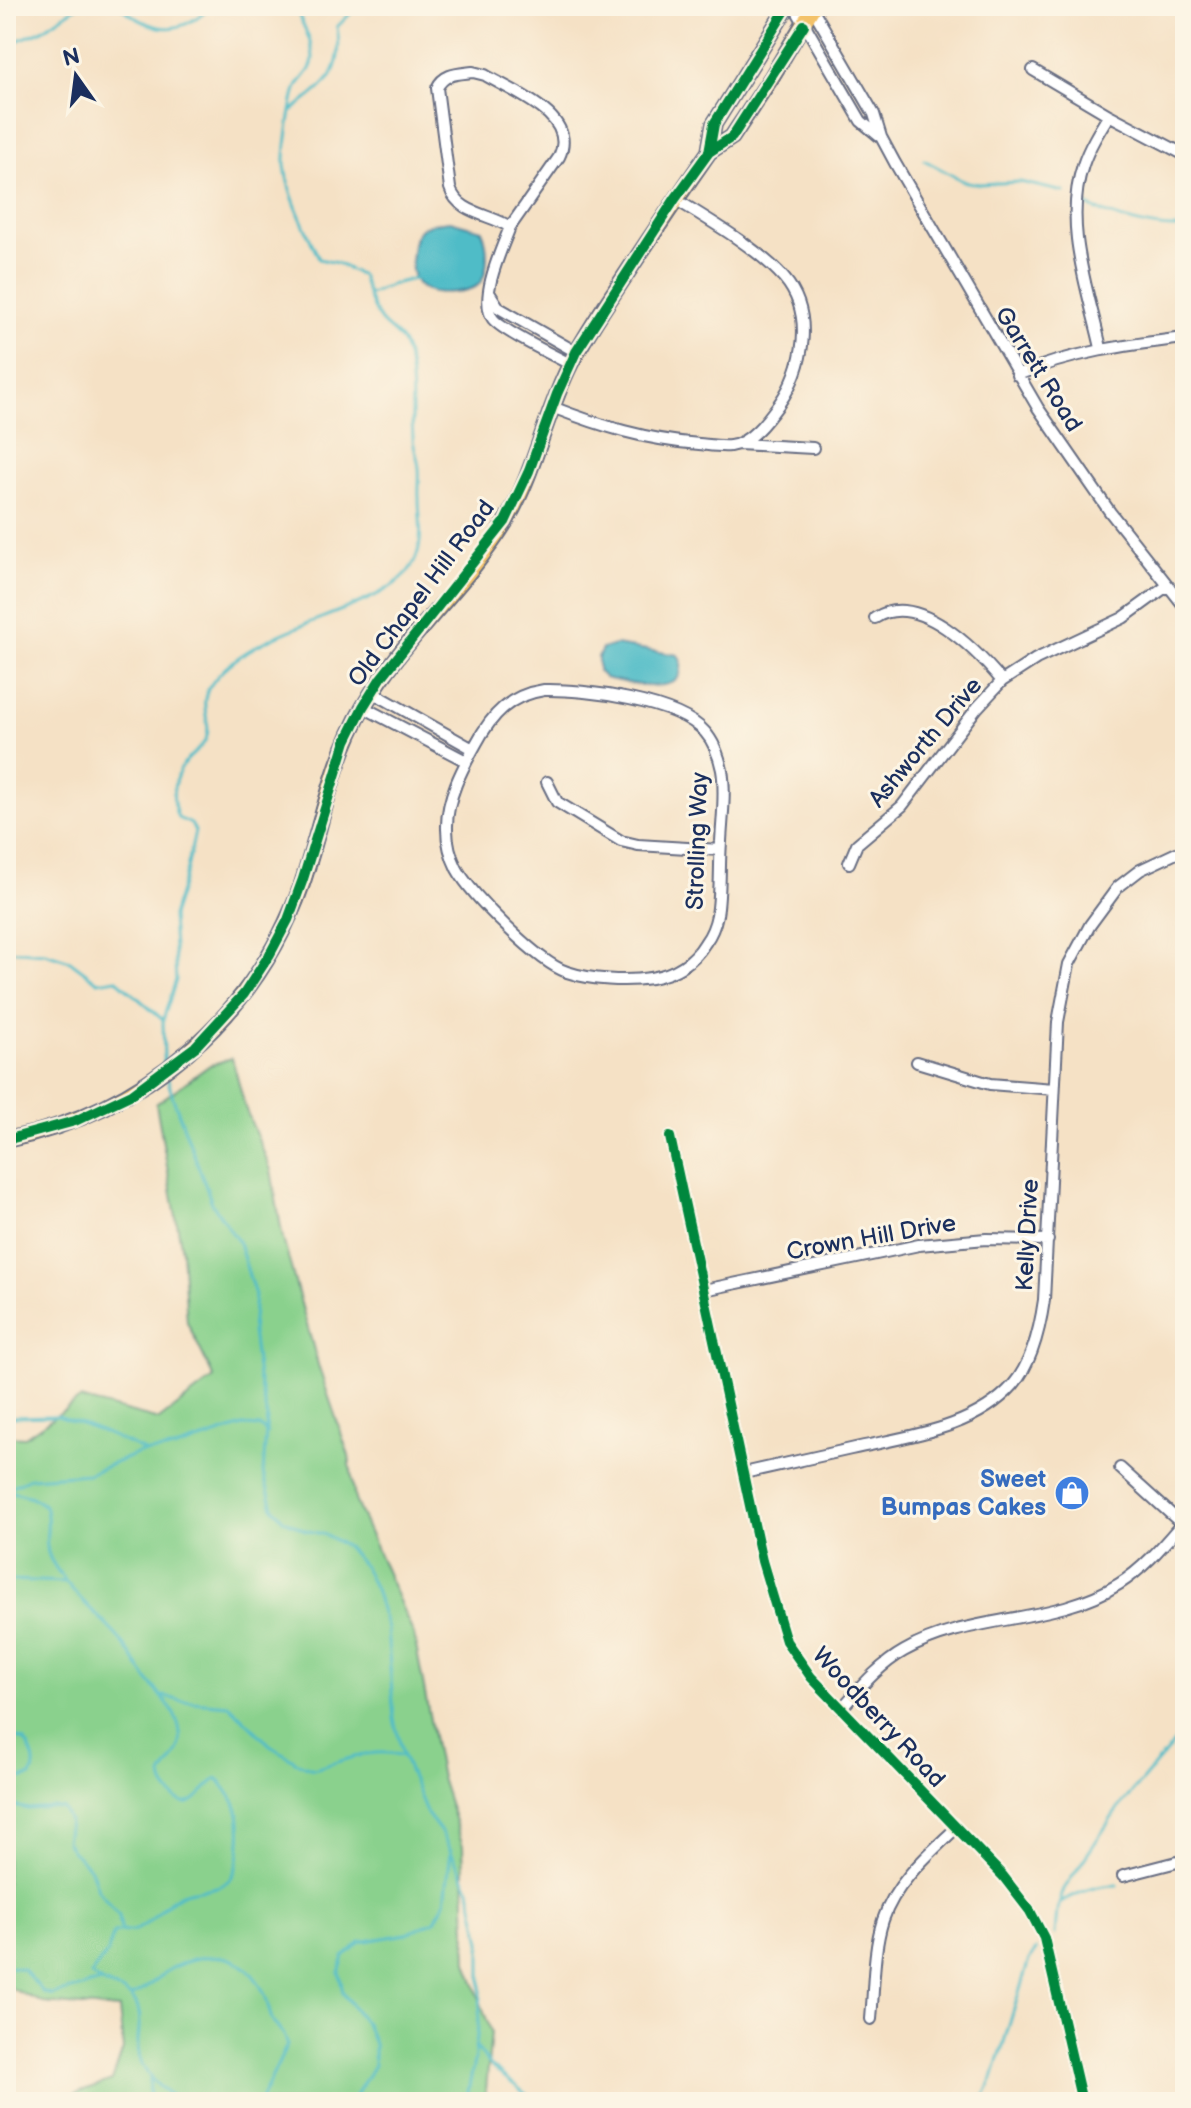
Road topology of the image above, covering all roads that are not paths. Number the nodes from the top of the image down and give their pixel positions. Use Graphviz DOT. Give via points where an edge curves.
graph roads {
  1 [pos="791,6"];
  2 [pos="813,7"];
  3 [pos="804,25"];
  4 [pos="1033,70"];
  5 [pos="1109,115"];
  6 [pos="881,137"];
  7 [pos="709,152"];
  8 [pos="1185,155"];
  9 [pos="675,199"];
  10 [pos="510,227"];
  11 [pos="1185,338"];
  12 [pos="1101,348"];
  13 [pos="573,358"];
  14 [pos="1017,375"];
  15 [pos="552,407"];
  16 [pos="736,444"];
  17 [pos="813,448"];
  18 [pos="1167,586"];
  19 [pos="1185,607"];
  20 [pos="875,618"];
  21 [pos="1002,681"];
  22 [pos="372,692"];
  23 [pos="363,707"];
  24 [pos="422,720"];
  25 [pos="415,734"];
  26 [pos="473,749"];
  27 [pos="466,761"];
  28 [pos="547,782"];
  29 [pos="1185,849"];
  30 [pos="720,850"];
  31 [pos="849,863"];
  32 [pos="917,1062"];
  33 [pos="1054,1089"];
  34 [pos="670,1137"];
  35 [pos="6,1140"];
  36 [pos="1048,1240"];
  37 [pos="704,1290"];
  38 [pos="1120,1468"];
  39 [pos="744,1473"];
  40 [pos="1183,1522"];
  41 [pos="841,1709"];
  42 [pos="955,1829"];
  43 [pos="1185,1860"];
  44 [pos="1123,1876"];
  45 [pos="871,2019"];
  46 [pos="1082,2102"];
  1 -- 3 [label="street, Garrett Road"];
  1 -- 7 [label="main road, Old Chapel Hill Road" via="714,124"];
  2 -- 3 [label="main road, Old Chapel Hill Road"];
  2 -- 6 [label="street, Garrett Road" via="874,114"];
  3 -- 6 [label="street, Garrett Road" via="861,121"];
  3 -- 7 [label="main road, Old Chapel Hill Road" via="732,137"];
  4 -- 5 [label="street"];
  5 -- 8 [label="street"];
  5 -- 12 [label="street" via="1083,165 1075,218"];
  6 -- 14 [label="street, Garrett Road"];
  7 -- 9 [label="main road, Old Chapel Hill Road"];
  9 -- 13 [label="main road, Old Chapel Hill Road"];
  9 -- 16 [label="street" via="782,277 799,310 801,358 791,384 752,436"];
  10 -- 10 [label="street" via="562,152 560,125 485,75 450,75 439,83 437,94 452,194 464,207"];
  10 -- 13 [label="street" via="490,293 499,308"];
  11 -- 12 [label="street"];
  12 -- 14 [label="street"];
  13 -- 15 [label="main road, Old Chapel Hill Road"];
  14 -- 18 [label="street, Garrett Road" via="1081,473"];
  15 -- 16 [label="street" via="606,428 662,441"];
  15 -- 22 [label="main road, Old Chapel Hill Road" via="505,522"];
  16 -- 17 [label="street"];
  18 -- 19 [label="street, Garrett Road"];
  18 -- 21 [label="street, Ashworth Drive" via="1123,618"];
  20 -- 21 [label="street" via="894,611 937,623 968,644"];
  21 -- 31 [label="street, Ashworth Drive" via="902,806 857,844"];
  22 -- 23 [label="main road, Old Chapel Hill Road"];
  22 -- 24 [label="street"];
  23 -- 25 [label="street"];
  23 -- 35 [label="main road, Old Chapel Hill Road" via="346,741 288,920 244,994 195,1047 132,1094 75,1121"];
  24 -- 25 [label="street"];
  24 -- 26 [label="street"];
  25 -- 27 [label="street"];
  26 -- 27 [label="street, Strolling Way"];
  26 -- 30 [label="street, Strolling Way" via="498,711 534,691 566,690 672,709 705,732 720,760"];
  27 -- 30 [label="street, Strolling Way" via="447,818 457,869 536,955 566,972 650,978 689,962 706,942 716,918"];
  28 -- 30 [label="street" via="557,802 621,841"];
  29 -- 33 [label="street, Kelly Drive" via="1118,887 1078,943 1061,994"];
  32 -- 33 [label="street" via="990,1084"];
  33 -- 36 [label="street, Kelly Drive"];
  34 -- 37 [label="street, Woodberry Road"];
  36 -- 37 [label="street, Crown Hill Drive" via="919,1245"];
  36 -- 39 [label="street, Kelly Drive" via="1041,1322 1025,1365 1004,1395 969,1418 930,1432"];
  37 -- 39 [label="street, Woodberry Road"];
  38 -- 40 [label="street"];
  39 -- 41 [label="street, Woodberry Road" via="779,1624 800,1665"];
  40 -- 41 [label="street" via="1145,1564 1108,1591 1059,1609 924,1641 889,1661"];
  41 -- 42 [label="street, Woodberry Road"];
  42 -- 45 [label="street" via="911,1874 887,1912 878,1944"];
  42 -- 46 [label="street, Woodberry Road" via="1018,1893 1038,1924"];
  43 -- 44 [label="street"];
}
